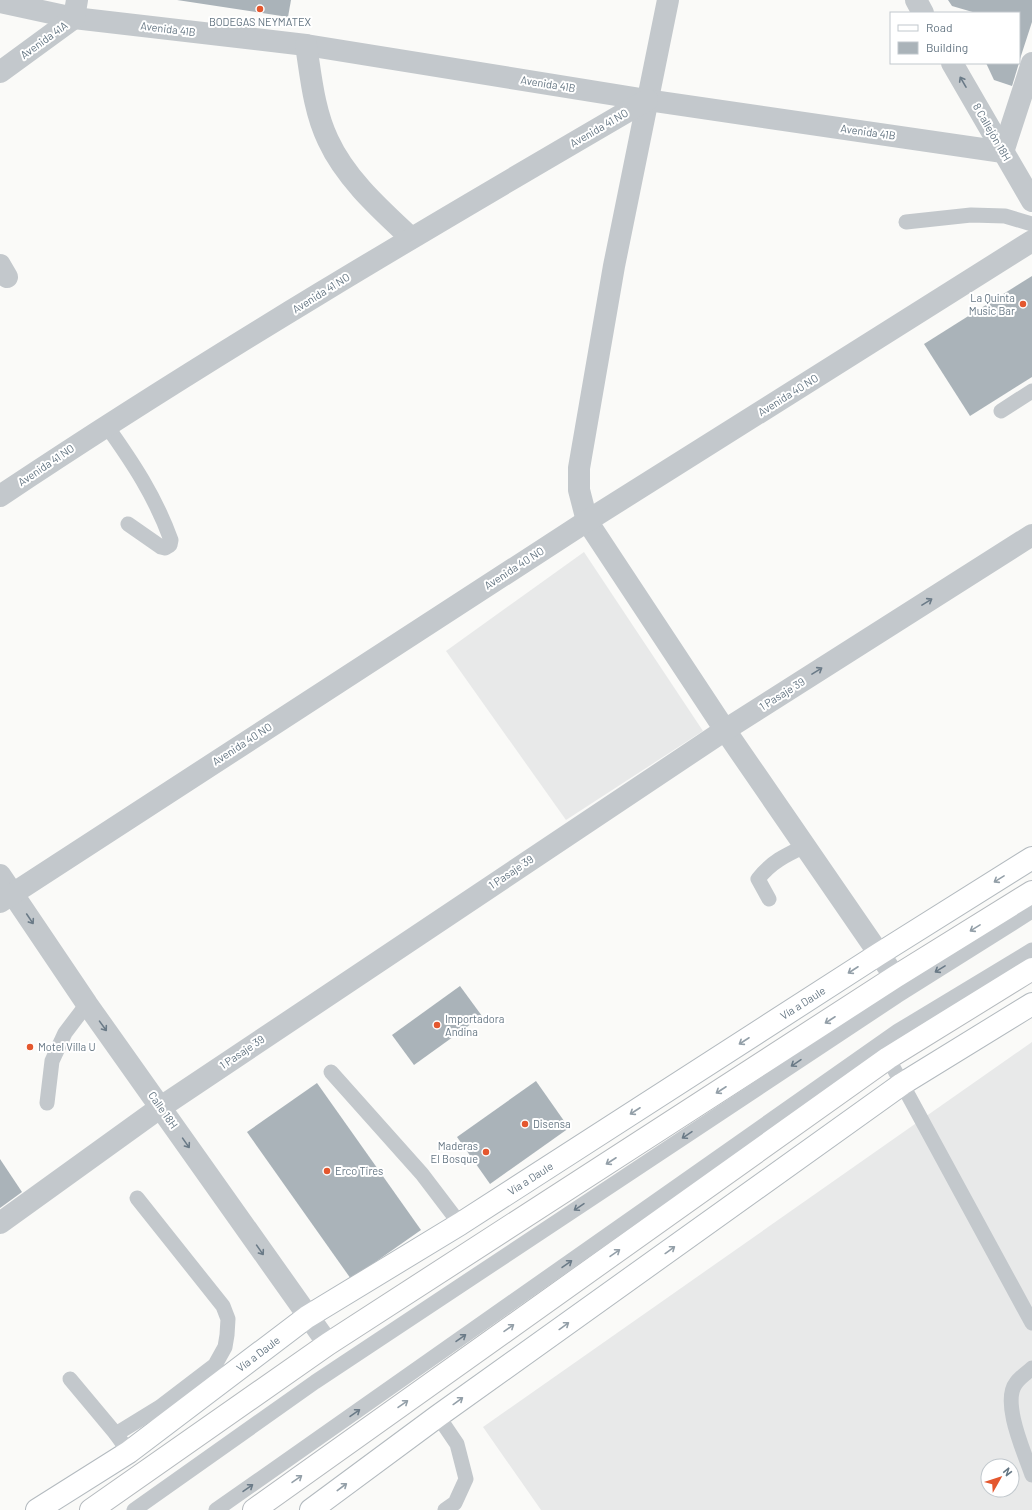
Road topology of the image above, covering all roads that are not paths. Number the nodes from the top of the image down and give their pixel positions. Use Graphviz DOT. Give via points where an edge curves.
graph roads {
  1 [pos="668,0"];
  2 [pos="916,0"];
  3 [pos="0,2"];
  4 [pos="75,9"];
  5 [pos="922,12"];
  6 [pos="306,45"];
  7 [pos="1032,63"];
  8 [pos="953,64"];
  9 [pos="0,72"];
  10 [pos="648,100"];
  11 [pos="1003,152"];
  12 [pos="1032,200"];
  13 [pos="906,222"];
  14 [pos="1032,224"];
  15 [pos="411,238"];
  16 [pos="1032,242"];
  17 [pos="1032,391"];
  18 [pos="1001,411"];
  19 [pos="106,425"];
  20 [pos="0,496"];
  21 [pos="587,521"];
  22 [pos="128,524"];
  23 [pos="1032,535"];
  24 [pos="725,730"];
  25 [pos="805,846"];
  26 [pos="1032,858"];
  27 [pos="0,875"];
  28 [pos="1032,892"];
  29 [pos="6,897"];
  30 [pos="769,899"];
  31 [pos="1032,911"];
  32 [pos="1032,950"];
  33 [pos="879,954"];
  34 [pos="1032,969"];
  35 [pos="895,977"];
  36 [pos="87,1004"];
  37 [pos="1032,1004"];
  38 [pos="888,1058"];
  39 [pos="330,1072"];
  40 [pos="902,1084"];
  41 [pos="47,1102"];
  42 [pos="161,1107"];
  43 [pos="137,1198"];
  44 [pos="0,1223"];
  45 [pos="460,1224"];
  46 [pos="306,1317"];
  47 [pos="1032,1323"];
  48 [pos="328,1344"];
  49 [pos="1032,1368"];
  50 [pos="70,1379"];
  51 [pos="438,1416"];
  52 [pos="116,1434"];
  53 [pos="129,1452"];
  54 [pos="1032,1475"];
  55 [pos="264,1507"];
  56 [pos="90,1509"];
  57 [pos="37,1510"];
  58 [pos="134,1510"];
  59 [pos="216,1510"];
  60 [pos="311,1510"];
  61 [pos="445,1510"];
  1 -- 10 [label="street"];
  2 -- 5 [label="street"];
  3 -- 4 [label="street, Avenida 41B"];
  4 -- 6 [label="street, Avenida 41B"];
  4 -- 9 [label="street, Avenida 41A"];
  6 -- 10 [label="street, Avenida 41B"];
  6 -- 15 [label="street" via="317,109 332,148 363,190"];
  7 -- 11 [label="street"];
  11 -- 8 [label="street, 8 Callejón 18H, one-way"];
  10 -- 11 [label="street, Avenida 41B"];
  10 -- 15 [label="street, Avenida 41 NO"];
  10 -- 21 [label="street" via="614,266 579,468 579,490"];
  11 -- 12 [label="street, 8 Callejón 18H"];
  13 -- 14 [label="lane" via="978,215 1005,216"];
  15 -- 19 [label="street, Avenida 41 NO"];
  16 -- 21 [label="street, Avenida 40 NO"];
  17 -- 18 [label="lane"];
  19 -- 20 [label="street, Avenida 41 NO"];
  19 -- 22 [label="lane" via="131,460 160,510 171,540 170,545 161,547"];
  21 -- 24 [label="street"];
  21 -- 29 [label="street, Avenida 40 NO"];
  24 -- 23 [label="street, 1 Pasaje 39, one-way"];
  24 -- 25 [label="street"];
  24 -- 42 [label="street, 1 Pasaje 39"];
  25 -- 30 [label="lane" via="782,856 767,867 758,879"];
  25 -- 33 [label="street"];
  26 -- 33 [label="main road, Vía a Daule, one-way"];
  27 -- 29 [label="street, Calle 18H"];
  28 -- 35 [label="main road, one-way"];
  29 -- 36 [label="street, Calle 18H, one-way"];
  31 -- 58 [label="lane, one-way" via="897,996 315,1382"];
  59 -- 32 [label="lane, one-way" via="898,1031"];
  33 -- 35 [label="street"];
  33 -- 45 [label="main road, Vía a Daule, one-way"];
  34 -- 38 [label="main road"];
  35 -- 48 [label="main road, one-way"];
  36 -- 41 [label="lane" via="65,1033 52,1061"];
  36 -- 42 [label="street, Calle 18H, one-way"];
  37 -- 40 [label="main road"];
  38 -- 40 [label="lane"];
  55 -- 38 [label="main road, one-way"];
  39 -- 45 [label="lane" via="422,1174"];
  40 -- 47 [label="lane"];
  51 -- 40 [label="main road, one-way"];
  42 -- 44 [label="street, 1 Pasaje 39"];
  42 -- 46 [label="street, Calle 18H, one-way"];
  43 -- 52 [label="lane" via="223,1306 228,1319 227,1335 225,1347 216,1365 160,1407"];
  45 -- 46 [label="main road, Vía a Daule"];
  46 -- 48 [label="street, Calle 18H"];
  46 -- 53 [label="main road, Vía a Daule"];
  48 -- 56 [label="main road"];
  49 -- 54 [label="lane" via="1015,1383 1011,1396 1011,1409"];
  50 -- 52 [label="lane"];
  60 -- 51 [label="main road, one-way"];
  51 -- 61 [label="lane" via="457,1444 466,1479 455,1502"];
  52 -- 53 [label="lane"];
  53 -- 57 [label="main road, Vía a Daule"];
}
